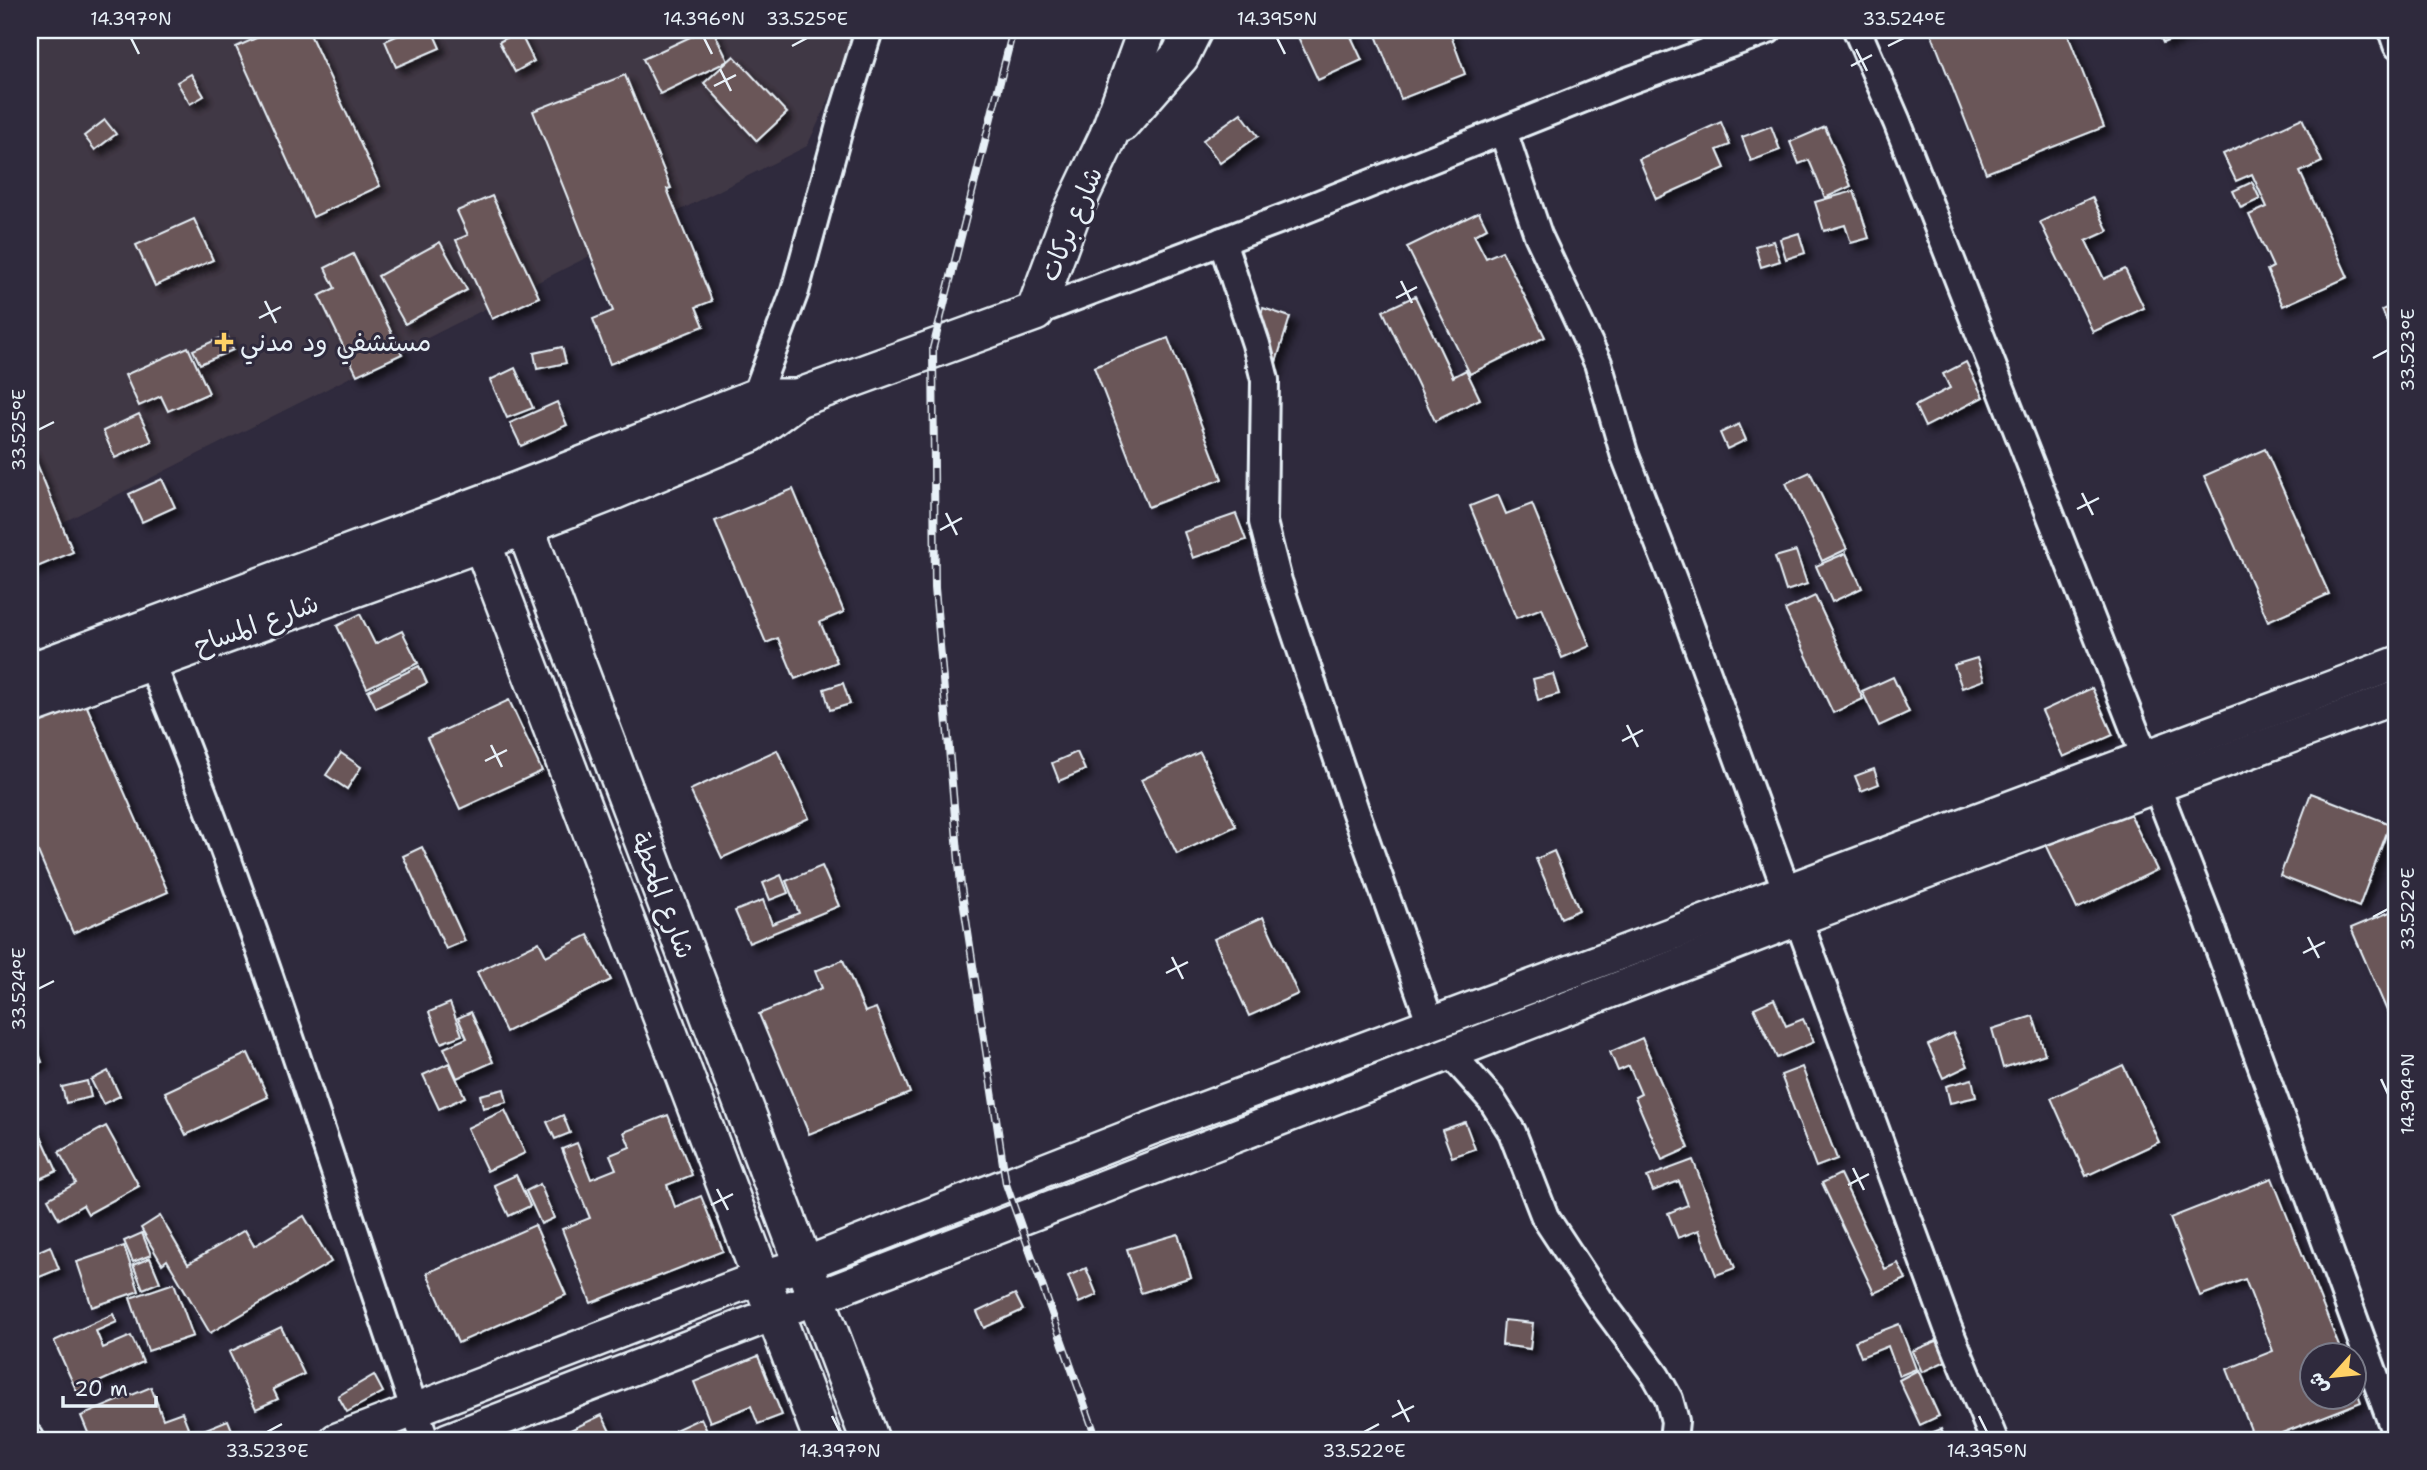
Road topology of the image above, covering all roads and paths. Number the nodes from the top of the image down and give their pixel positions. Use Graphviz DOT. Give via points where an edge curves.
graph roads {
  1 [pos="869,30"];
  2 [pos="1147,30"];
  3 [pos="1193,30"];
  4 [pos="1768,30"];
  5 [pos="1857,30"];
  6 [pos="2392,30"];
  7 [pos="2397,44"];
  8 [pos="1503,131"];
  9 [pos="1108,137"];
  10 [pos="1222,241"];
  11 [pos="1035,312"];
  12 [pos="753,415"];
  13 [pos="469,509"];
  14 [pos="518,509"];
  15 [pos="482,542"];
  16 [pos="151,662"];
  17 [pos="2397,663"];
  18 [pos="30,672"];
  19 [pos="2397,697"];
  20 [pos="30,705"];
  21 [pos="2150,771"];
  22 [pos="1793,906"];
  23 [pos="1432,1024"];
  24 [pos="1451,1054"];
  25 [pos="802,1265"];
  26 [pos="761,1277"];
  27 [pos="817,1299"];
  28 [pos="776,1315"];
  29 [pos="414,1410"];
  30 [pos="2397,1437"];
  31 [pos="336,1440"];
  32 [pos="425,1440"];
  33 [pos="447,1440"];
  34 [pos="823,1440"];
  35 [pos="870,1440"];
  36 [pos="1673,1440"];
  37 [pos="1994,1440"];
  1 -- 12 [label="street" via="795,291"];
  2 -- 9 [label="main road, شارع بركات"];
  3 -- 9 [label="main road, شارع بركات" via="1180,56"];
  4 -- 8 [label="street"];
  5 -- 21 [label="street"];
  6 -- 7 [label="street"];
  8 -- 10 [label="street"];
  8 -- 22 [label="street" via="1538,235 1598,363 1624,453"];
  9 -- 11 [label="main road, شارع بركات" via="1070,218"];
  10 -- 11 [label="street"];
  10 -- 23 [label="street" via="1265,380 1263,522 1278,581"];
  11 -- 12 [label="main road"];
  12 -- 14 [label="main road"];
  13 -- 14 [label="main road, شارع المساح"];
  13 -- 15 [label="main road, شارع المحطة"];
  13 -- 18 [label="main road, شارع المساح"];
  14 -- 15 [label="main road, شارع المساح"];
  14 -- 25 [label="main road, شارع المحطة"];
  15 -- 16 [label="main road, شارع المساح"];
  15 -- 26 [label="main road, شارع المحطة"];
  16 -- 20 [label="main road, شارع المساح"];
  16 -- 29 [label="street" via="238,883"];
  17 -- 21 [label="street"];
  19 -- 21 [label="street"];
  21 -- 22 [label="street"];
  21 -- 30 [label="street"];
  22 -- 23 [label="street"];
  22 -- 24 [label="street"];
  22 -- 37 [label="street" via="1948,1328"];
  23 -- 25 [label="street"];
  24 -- 27 [label="street"];
  24 -- 36 [label="street" via="1491,1099 1512,1132 1545,1217 1656,1376 1675,1421"];
  25 -- 26 [label="street"];
  25 -- 27 [label="main road, شارع المحطة"];
  26 -- 28 [label="main road, شارع المحطة"];
  26 -- 29 [label="street"];
  27 -- 28 [label="street"];
  27 -- 35 [label="main road, شارع المحطة"];
  28 -- 33 [label="street"];
  28 -- 34 [label="main road, شارع المحطة"];
  29 -- 31 [label="street"];
  29 -- 32 [label="street"];
}
